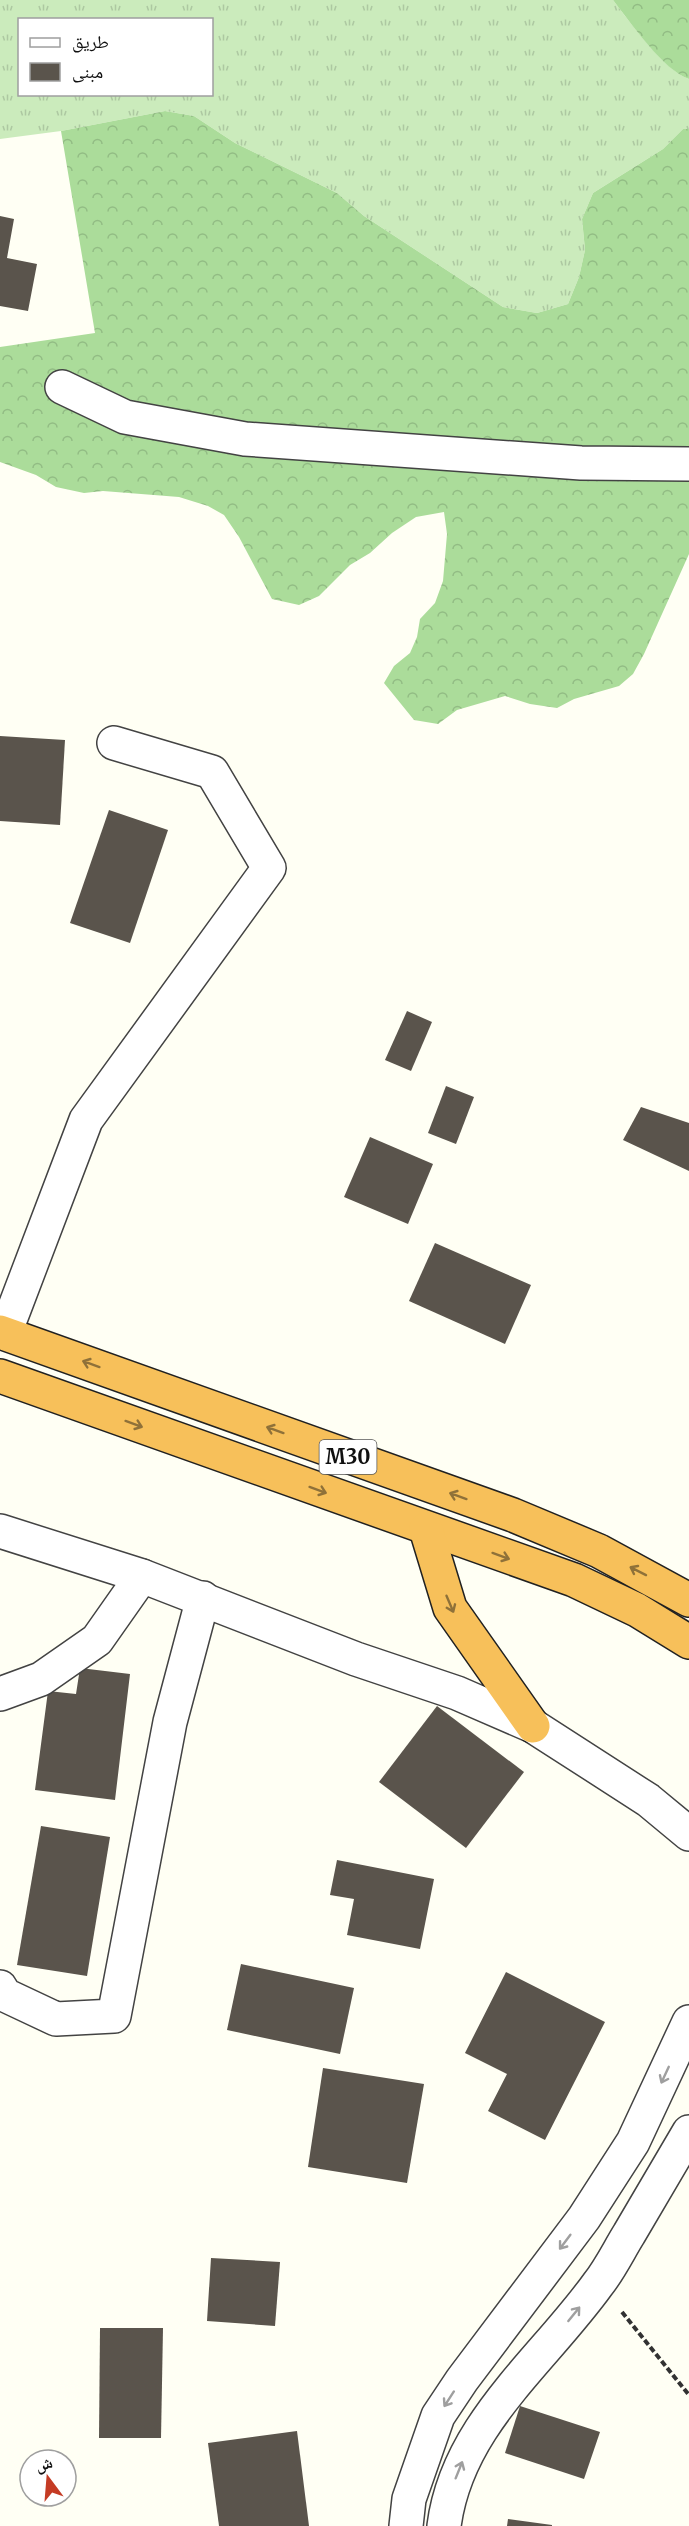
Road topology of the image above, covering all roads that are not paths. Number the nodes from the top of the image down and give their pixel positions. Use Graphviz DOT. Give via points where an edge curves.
graph roads {
  1 [pos="62,387"];
  2 [pos="689,464"];
  3 [pos="114,743"];
  4 [pos="2,1332"];
  5 [pos="0,1376"];
  6 [pos="426,1529"];
  7 [pos="0,1531"];
  8 [pos="142,1576"];
  9 [pos="202,1598"];
  10 [pos="689,1599"];
  11 [pos="689,1642"];
  12 [pos="0,1694"];
  13 [pos="532,1726"];
  14 [pos="689,1834"];
  15 [pos="0,1987"];
  16 [pos="689,2022"];
  17 [pos="689,2132"];
  18 [pos="406,2526"];
  19 [pos="444,2526"];
  1 -- 2 [label="street" via="125,417 245,439 581,463"];
  3 -- 4 [label="street" via="212,772 269,868 86,1120"];
  10 -- 4 [label="highway, M30, one-way" via="599,1551 513,1515"];
  5 -- 6 [label="highway, M30, one-way"];
  6 -- 11 [label="highway, M30, one-way" via="574,1580 637,1610"];
  6 -- 13 [label="highway, one-way" via="450,1608"];
  7 -- 8 [label="street"];
  8 -- 9 [label="street"];
  8 -- 12 [label="street" via="97,1640 41,1679"];
  9 -- 13 [label="street"];
  9 -- 15 [label="street" via="170,1722 114,2016 56,2019 5,1995"];
  13 -- 14 [label="street" via="648,1800"];
  16 -- 18 [label="street, one-way" via="633,2142 584,2218 438,2416 409,2499"];
  19 -- 17 [label="street, one-way" via="452,2490 475,2436 599,2283"];
}
